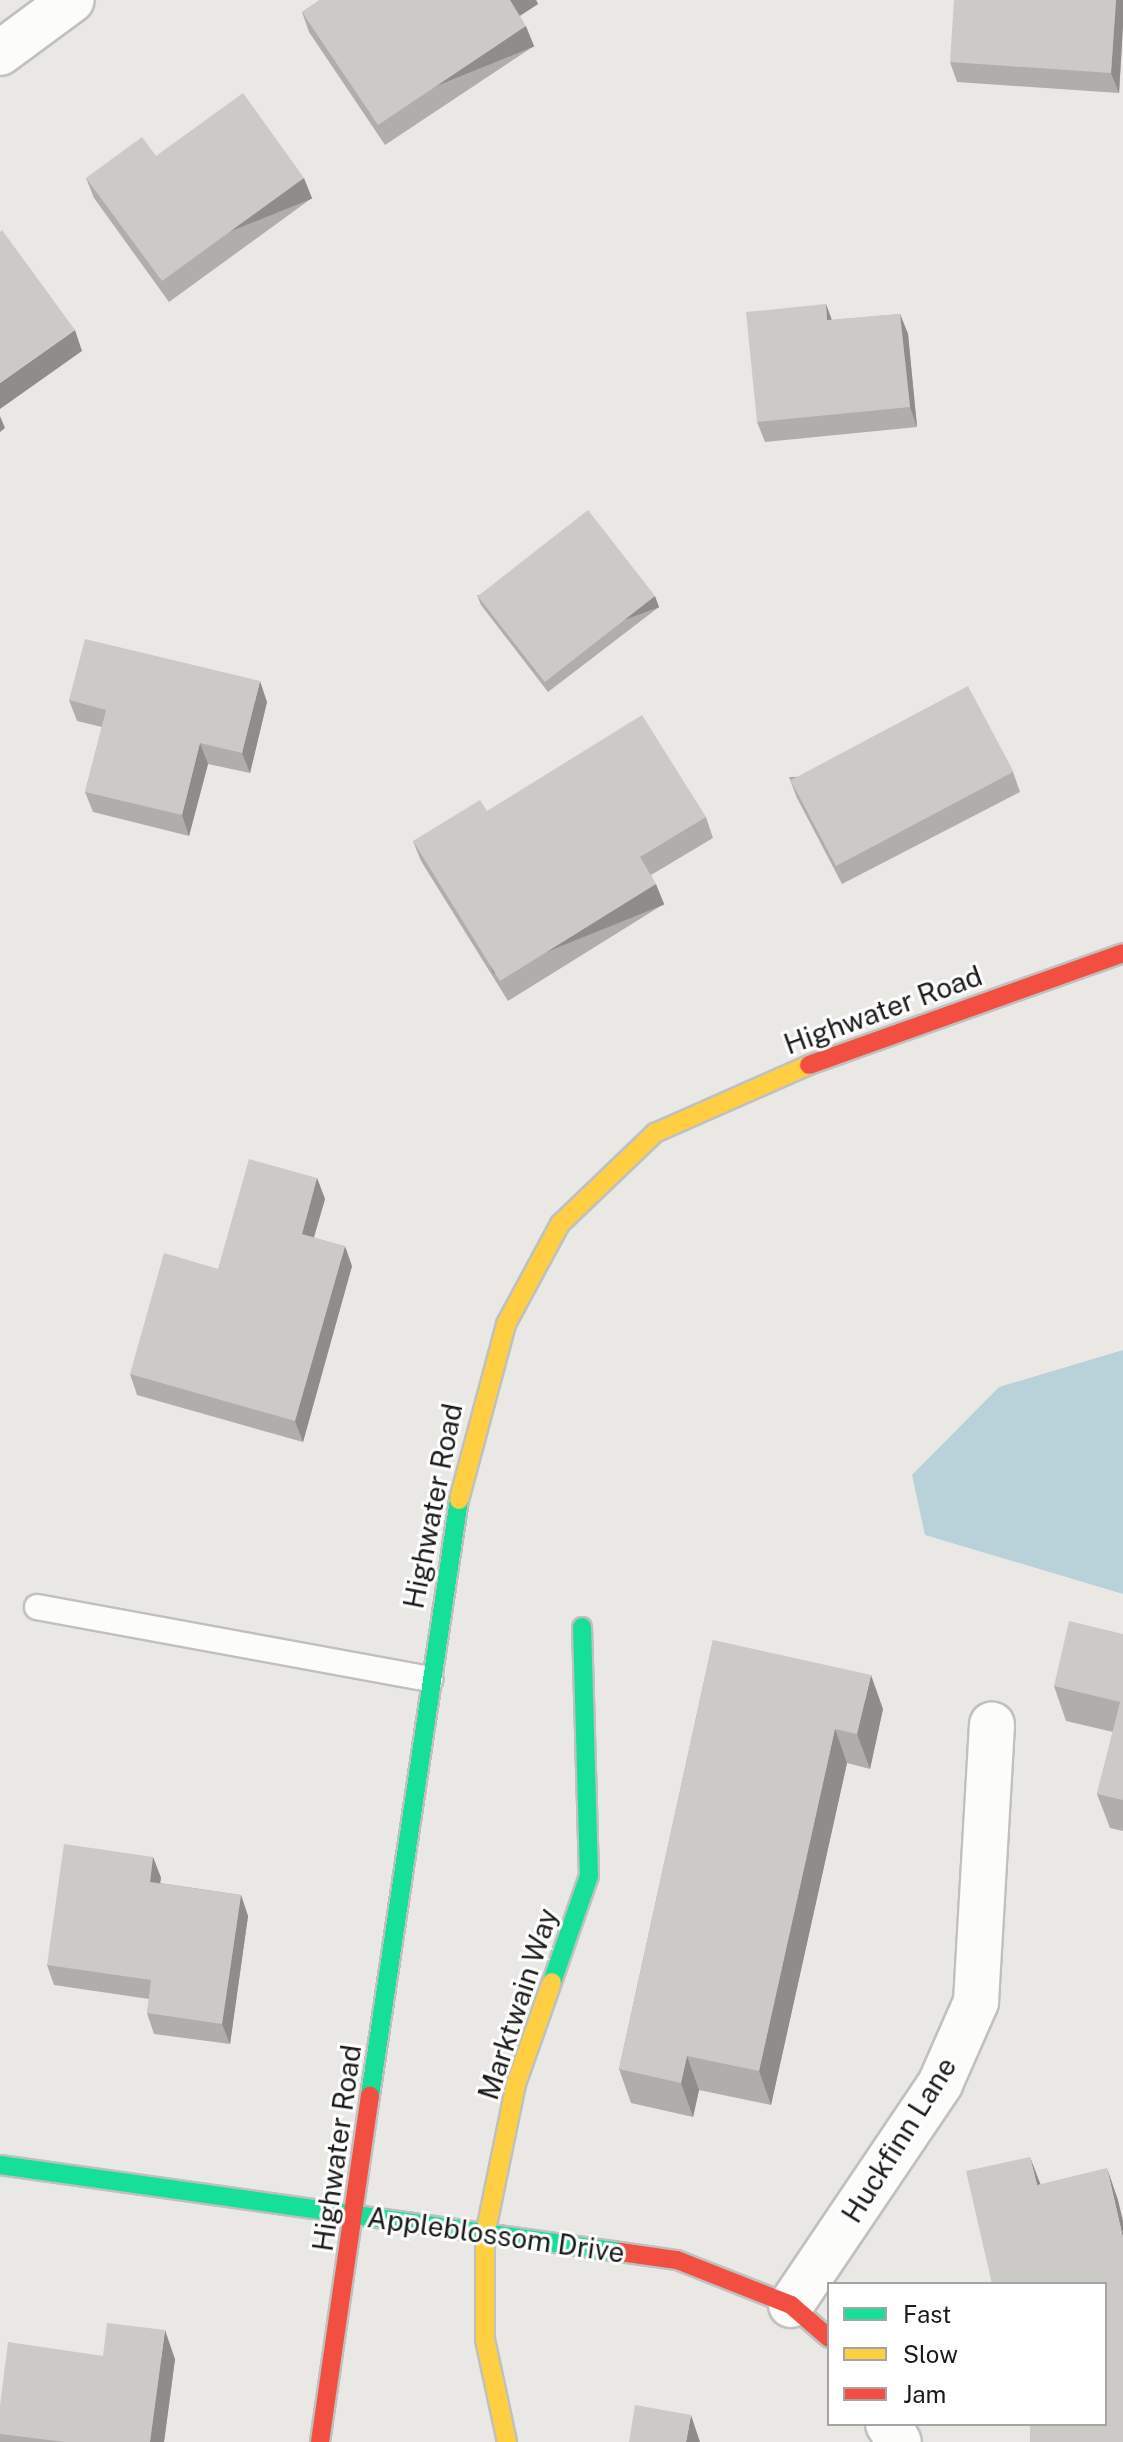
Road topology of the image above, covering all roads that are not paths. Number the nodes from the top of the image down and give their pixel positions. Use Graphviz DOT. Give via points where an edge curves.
graph roads {
  1 [pos="72,0"];
  2 [pos="0,53"];
  3 [pos="1123,953"];
  4 [pos="37,1607"];
  5 [pos="582,1627"];
  6 [pos="430,1679"];
  7 [pos="992,1724"];
  8 [pos="0,2165"];
  9 [pos="357,2215"];
  10 [pos="485,2235"];
  11 [pos="791,2305"];
  12 [pos="827,2336"];
  13 [pos="320,2442"];
  14 [pos="507,2442"];
  1 -- 2 [label="street"];
  3 -- 6 [label="street, Highwater Road" via="813,1063 655,1133 618,1162 560,1224 506,1324 468,1444"];
  4 -- 6 [label="lane"];
  5 -- 10 [label="street, Marktwain Way" via="589,1876 516,2084"];
  6 -- 9 [label="street, Highwater Road"];
  7 -- 11 [label="street, Huckfinn Lane" via="976,2002 940,2084"];
  8 -- 9 [label="street, Appleblossom Drive"];
  9 -- 10 [label="street, Appleblossom Drive"];
  9 -- 13 [label="street, Highwater Road"];
  10 -- 11 [label="street, Appleblossom Drive" via="677,2260"];
  10 -- 14 [label="street, Marktwain Way" via="485,2339"];
  11 -- 12 [label="street, Appleblossom Drive"];
}
